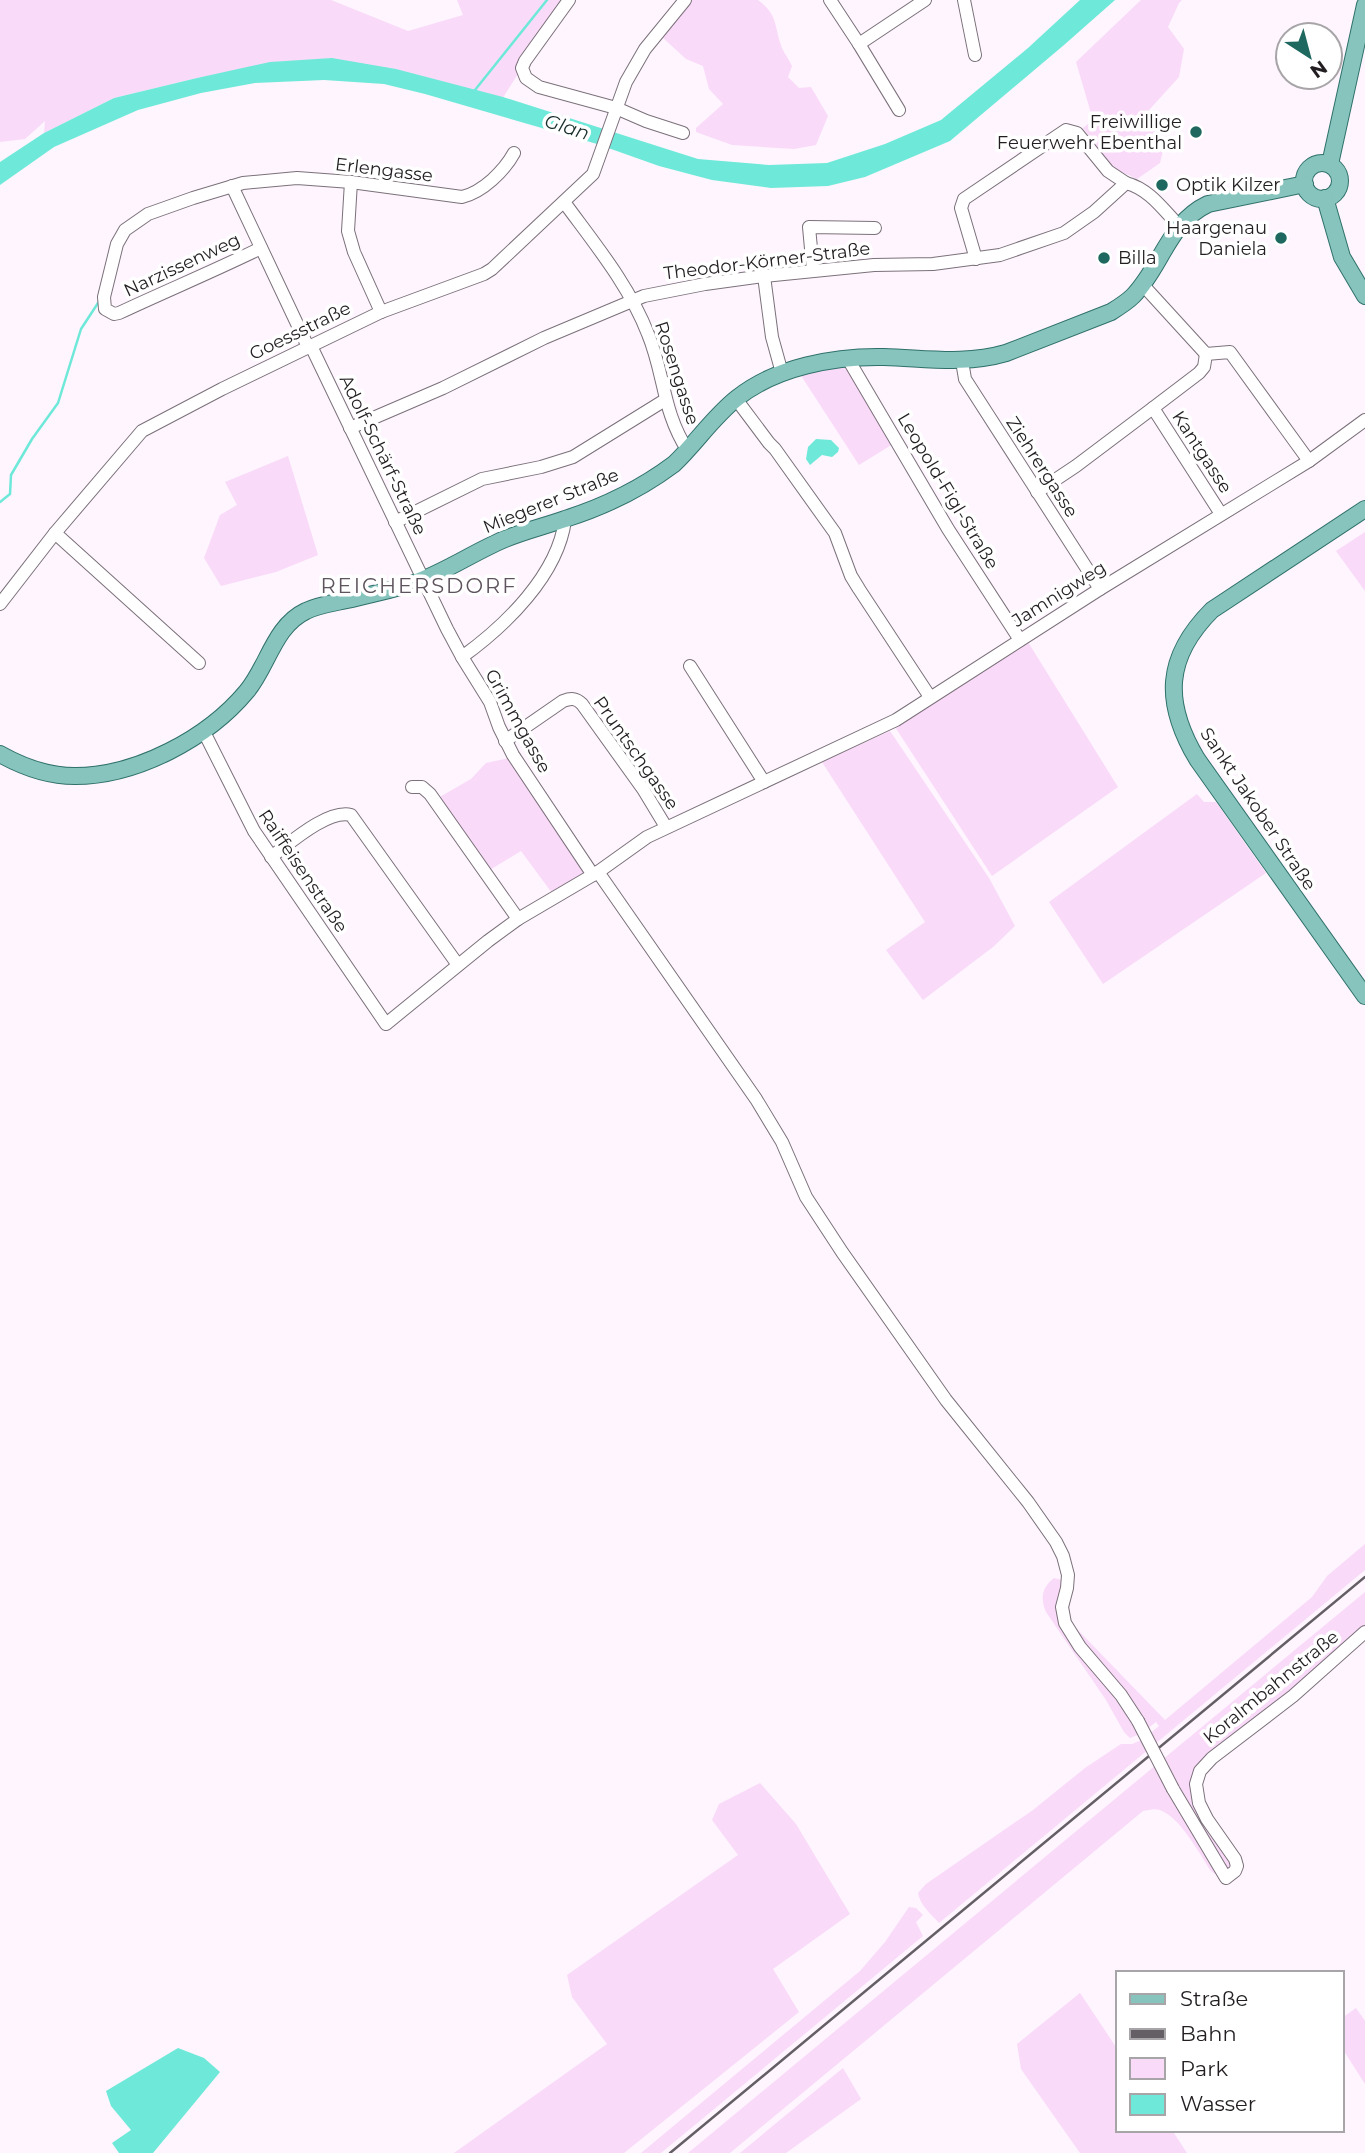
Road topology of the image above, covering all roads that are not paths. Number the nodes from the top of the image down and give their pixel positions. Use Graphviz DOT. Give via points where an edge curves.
graph roads {
  1 [pos="569,0"];
  2 [pos="685,0"];
  3 [pos="830,0"];
  4 [pos="925,0"];
  5 [pos="964,0"];
  6 [pos="1365,5"];
  7 [pos="859,44"];
  8 [pos="975,55"];
  9 [pos="616,107"];
  10 [pos="899,110"];
  11 [pos="683,133"];
  12 [pos="514,153"];
  13 [pos="1330,164"];
  14 [pos="351,182"];
  15 [pos="1126,183"];
  16 [pos="1305,184"];
  17 [pos="232,186"];
  18 [pos="1325,198"];
  19 [pos="564,202"];
  20 [pos="1179,226"];
  21 [pos="874,228"];
  22 [pos="261,248"];
  23 [pos="976,259"];
  24 [pos="813,270"];
  25 [pos="764,276"];
  26 [pos="1142,284"];
  27 [pos="1365,296"];
  28 [pos="632,300"];
  29 [pos="381,312"];
  30 [pos="119,313"];
  31 [pos="309,346"];
  32 [pos="1206,354"];
  33 [pos="848,359"];
  34 [pos="962,361"];
  35 [pos="782,373"];
  36 [pos="736,399"];
  37 [pos="666,400"];
  38 [pos="1153,408"];
  39 [pos="1365,420"];
  40 [pos="350,428"];
  41 [pos="688,451"];
  42 [pos="1309,461"];
  43 [pos="1037,492"];
  44 [pos="1365,509"];
  45 [pos="1221,514"];
  46 [pos="565,520"];
  47 [pos="396,522"];
  48 [pos="55,533"];
  49 [pos="424,579"];
  50 [pos="1100,589"];
  51 [pos="0,604"];
  52 [pos="1020,640"];
  53 [pos="462,657"];
  54 [pos="199,663"];
  55 [pos="690,666"];
  56 [pos="930,697"];
  57 [pos="203,730"];
  58 [pos="505,741"];
  59 [pos="0,754"];
  60 [pos="764,782"];
  61 [pos="412,787"];
  62 [pos="666,827"];
  63 [pos="271,856"];
  64 [pos="595,873"];
  65 [pos="518,919"];
  66 [pos="458,965"];
  67 [pos="1365,996"];
  68 [pos="386,1024"];
  69 [pos="1365,1632"];
  70 [pos="1226,1878"];
  1 -- 9 [label="street" via="525,61 524,74 539,87"];
  2 -- 9 [label="street, Goessstraße" via="645,49"];
  3 -- 7 [label="street"];
  4 -- 7 [label="street"];
  5 -- 8 [label="street"];
  6 -- 13 [label="main road"];
  7 -- 10 [label="street"];
  9 -- 11 [label="street"];
  9 -- 19 [label="street, Goessstraße" via="598,164"];
  12 -- 14 [label="street, Erlengasse" via="486,184 462,197"];
  13 -- 16 [label="main road" via="1308,169"];
  13 -- 18 [label="main road" via="1340,184"];
  14 -- 17 [label="street, Erlengasse" via="288,179"];
  14 -- 29 [label="street" via="350,239"];
  15 -- 20 [label="street" via="1150,194"];
  15 -- 23 [label="street, Theodor-Körner-Straße" via="1064,233"];
  15 -- 23 [label="street" via="1108,171 1077,133 1066,130 964,199 961,208"];
  16 -- 18 [label="main road" via="1312,195"];
  16 -- 20 [label="main road, Miegerer Straße" via="1208,204"];
  17 -- 22 [label="street, Adolf-Schärf-Straße"];
  17 -- 30 [label="street, Erlengasse" via="148,214 125,230 117,244 103,303 109,312"];
  18 -- 27 [label="main road" via="1342,257"];
  19 -- 28 [label="street, Rosengasse"];
  19 -- 29 [label="street, Goessstraße" via="488,272"];
  20 -- 26 [label="main road, Miegerer Straße"];
  21 -- 24 [label="street" via="809,227"];
  22 -- 30 [label="street, Narzissenweg"];
  22 -- 31 [label="street, Adolf-Schärf-Straße"];
  23 -- 24 [label="street, Theodor-Körner-Straße"];
  24 -- 25 [label="street, Theodor-Körner-Straße"];
  25 -- 28 [label="street, Theodor-Körner-Straße"];
  25 -- 35 [label="street"];
  26 -- 32 [label="street"];
  26 -- 34 [label="main road, Miegerer Straße" via="1111,312 1006,353"];
  28 -- 37 [label="street, Rosengasse" via="650,338"];
  28 -- 40 [label="street, Theodor-Körner-Straße"];
  29 -- 31 [label="street, Goessstraße"];
  31 -- 40 [label="street, Adolf-Schärf-Straße"];
  31 -- 48 [label="street, Goessstraße" via="142,431"];
  32 -- 38 [label="street, Kantgasse" via="1199,373"];
  32 -- 42 [label="street" via="1230,352"];
  33 -- 34 [label="main road, Miegerer Straße"];
  33 -- 35 [label="main road, Miegerer Straße"];
  33 -- 52 [label="street, Leopold-Figl-Straße"];
  34 -- 43 [label="street, Ziehrergasse" via="965,379"];
  35 -- 36 [label="main road, Miegerer Straße"];
  36 -- 41 [label="main road, Miegerer Straße"];
  36 -- 56 [label="street" via="835,533 851,576"];
  37 -- 41 [label="street, Rosengasse" via="672,424"];
  37 -- 47 [label="street" via="573,457 482,479"];
  38 -- 43 [label="street, Kantgasse"];
  38 -- 45 [label="street, Kantgasse"];
  39 -- 42 [label="street, Jamnigweg"];
  40 -- 47 [label="street, Adolf-Schärf-Straße"];
  41 -- 46 [label="main road, Miegerer Straße" via="650,479"];
  42 -- 45 [label="street, Jamnigweg"];
  43 -- 50 [label="street, Ziehrergasse"];
  44 -- 67 [label="main road, Sankt Jakober Straße" via="1212,610 1184,645 1173,685 1178,718 1197,759"];
  45 -- 50 [label="street, Jamnigweg"];
  46 -- 49 [label="main road, Miegerer Straße" via="498,541"];
  46 -- 53 [label="street" via="540,580 498,629"];
  47 -- 49 [label="street, Adolf-Schärf-Straße"];
  48 -- 51 [label="street, Goessstraße"];
  48 -- 54 [label="street"];
  49 -- 53 [label="street, Grimmgasse"];
  49 -- 57 [label="main road, Miegerer Straße" via="300,614 286,626 247,691"];
  50 -- 52 [label="street, Jamnigweg"];
  52 -- 56 [label="street, Jamnigweg"];
  53 -- 58 [label="street, Grimmgasse" via="490,702"];
  55 -- 60 [label="street"];
  56 -- 60 [label="street, Jamnigweg" via="885,727"];
  57 -- 59 [label="main road, Miegerer Straße" via="145,762 91,775 41,771"];
  57 -- 63 [label="street, Raiffeisenstraße" via="248,821"];
  58 -- 62 [label="street, Pruntschgasse" via="563,701 577,699"];
  58 -- 64 [label="street, Grimmgasse"];
  60 -- 62 [label="street, Jamnigweg"];
  61 -- 65 [label="street" via="430,794"];
  62 -- 64 [label="street, Jamnigweg"];
  63 -- 66 [label="street" via="319,823 351,815"];
  63 -- 68 [label="street, Raiffeisenstraße"];
  64 -- 65 [label="street, Jamnigweg"];
  64 -- 70 [label="street, Grimmgasse, bridge" via="761,1107 806,1197 842,1252 946,1400 1056,1542 1068,1575 1062,1607 1065,1623 1138,1721"];
  65 -- 66 [label="street, Jamnigweg"];
  66 -- 68 [label="street, Jamnigweg"];
  69 -- 70 [label="street, Koralmbahnstraße" via="1200,1771 1196,1789 1202,1809 1237,1863 1236,1871"];
}
